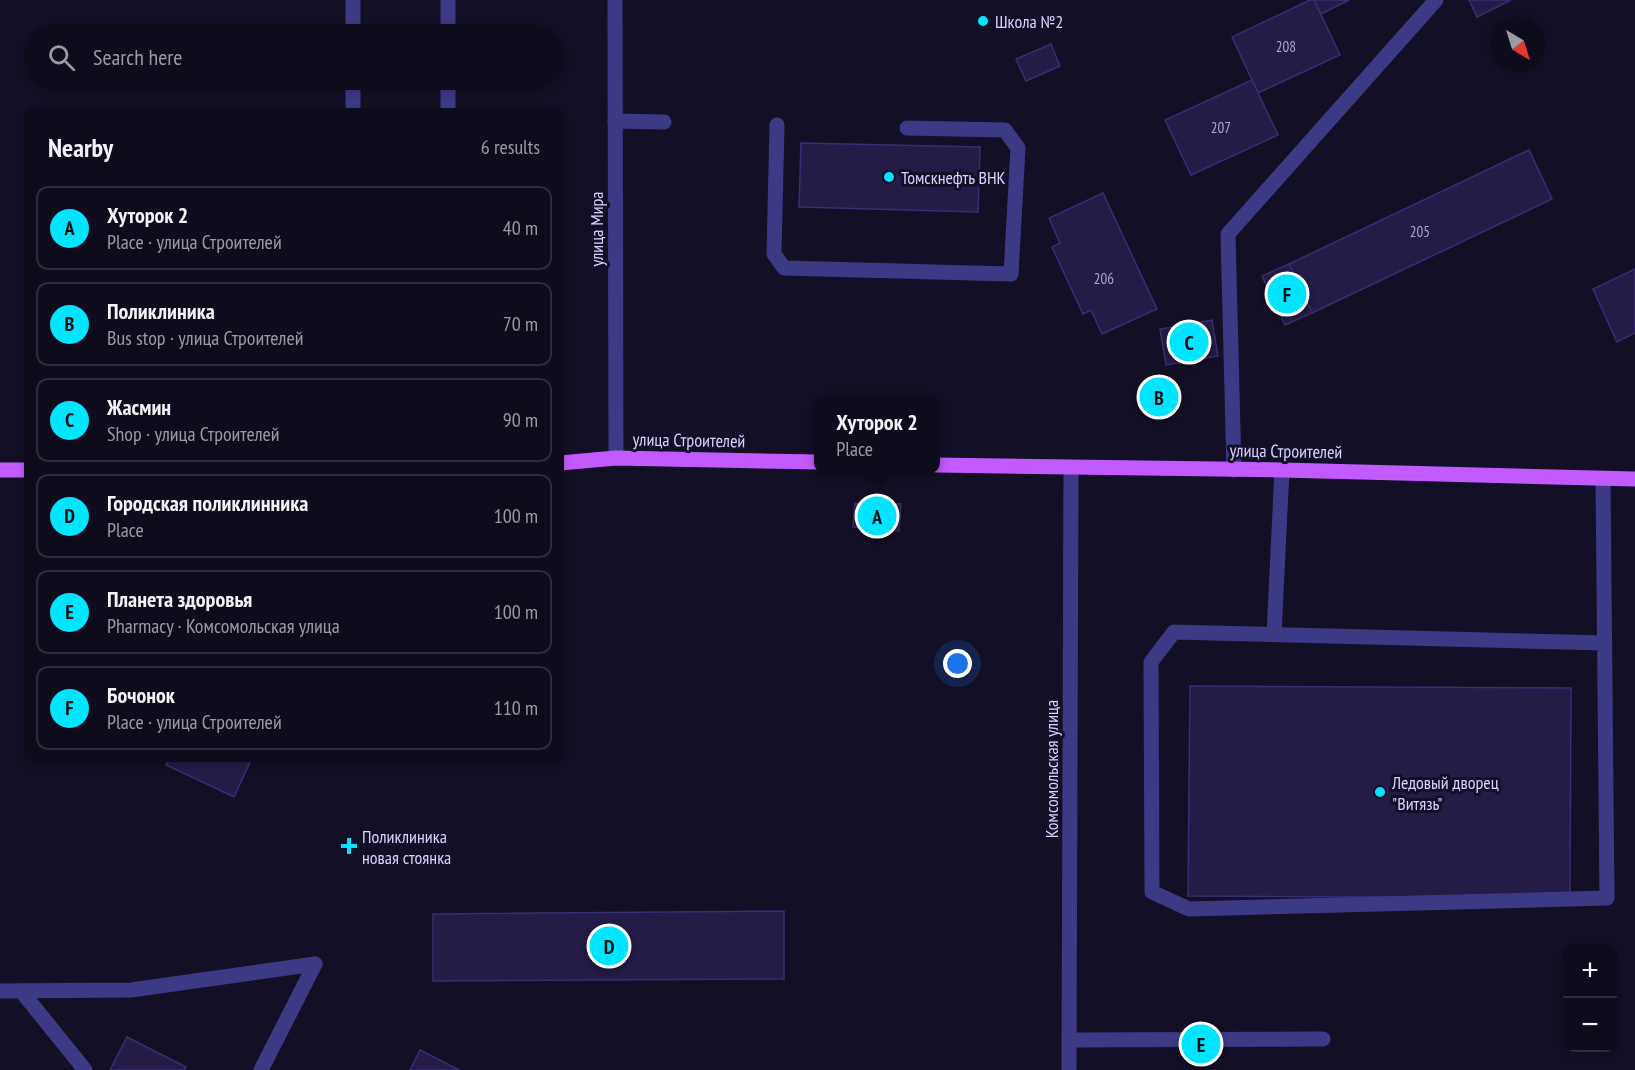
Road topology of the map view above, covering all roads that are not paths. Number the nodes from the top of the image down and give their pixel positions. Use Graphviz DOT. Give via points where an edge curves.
graph roads {
  1 [pos="353,0"];
  2 [pos="448,0"];
  3 [pos="615,0"];
  4 [pos="1436,0"];
  5 [pos="353,24"];
  6 [pos="448,24"];
  7 [pos="353,90"];
  8 [pos="448,90"];
  9 [pos="353,108"];
  10 [pos="448,108"];
  11 [pos="615,121"];
  12 [pos="664,122"];
  13 [pos="777,125"];
  14 [pos="907,128"];
  15 [pos="616,458"];
  16 [pos="814,462"];
  17 [pos="564,463"];
  18 [pos="940,465"];
  19 [pos="1071,468"];
  20 [pos="0,470"];
  21 [pos="24,470"];
  22 [pos="1233,470"];
  23 [pos="1282,470"];
  24 [pos="1603,479"];
  25 [pos="1635,479"];
  26 [pos="1274,634"];
  27 [pos="1605,643"];
  28 [pos="0,991"];
  29 [pos="21,992"];
  30 [pos="1323,1039"];
  31 [pos="1069,1040"];
  32 [pos="85,1070"];
  33 [pos="261,1070"];
  34 [pos="1069,1070"];
  1 -- 5 [label="street"];
  2 -- 6 [label="street"];
  3 -- 11 [label="street, улица Мира"];
  4 -- 22 [label="street" via="1228,234"];
  7 -- 9 [label="street"];
  8 -- 10 [label="street"];
  11 -- 12 [label="street"];
  11 -- 15 [label="street, улица Мира"];
  13 -- 14 [label="street" via="774,254 784,268 1011,274 1018,148 1005,130"];
  15 -- 16 [label="main road, улица Строителей"];
  15 -- 17 [label="main road, улица Строителей"];
  18 -- 19 [label="main road, улица Строителей"];
  19 -- 22 [label="main road, улица Строителей"];
  19 -- 31 [label="street, Комсомольская улица"];
  20 -- 21 [label="main road"];
  22 -- 23 [label="main road, улица Строителей"];
  23 -- 24 [label="main road, улица Строителей"];
  23 -- 26 [label="street"];
  24 -- 25 [label="main road, улица Строителей"];
  24 -- 27 [label="street"];
  26 -- 27 [label="street"];
  26 -- 27 [label="street" via="1174,632 1151,662 1152,892 1190,909 1606,898"];
  28 -- 29 [label="street"];
  29 -- 32 [label="street"];
  29 -- 33 [label="street" via="131,990 315,964"];
  30 -- 31 [label="street"];
  31 -- 34 [label="street, Комсомольская улица"];
}
